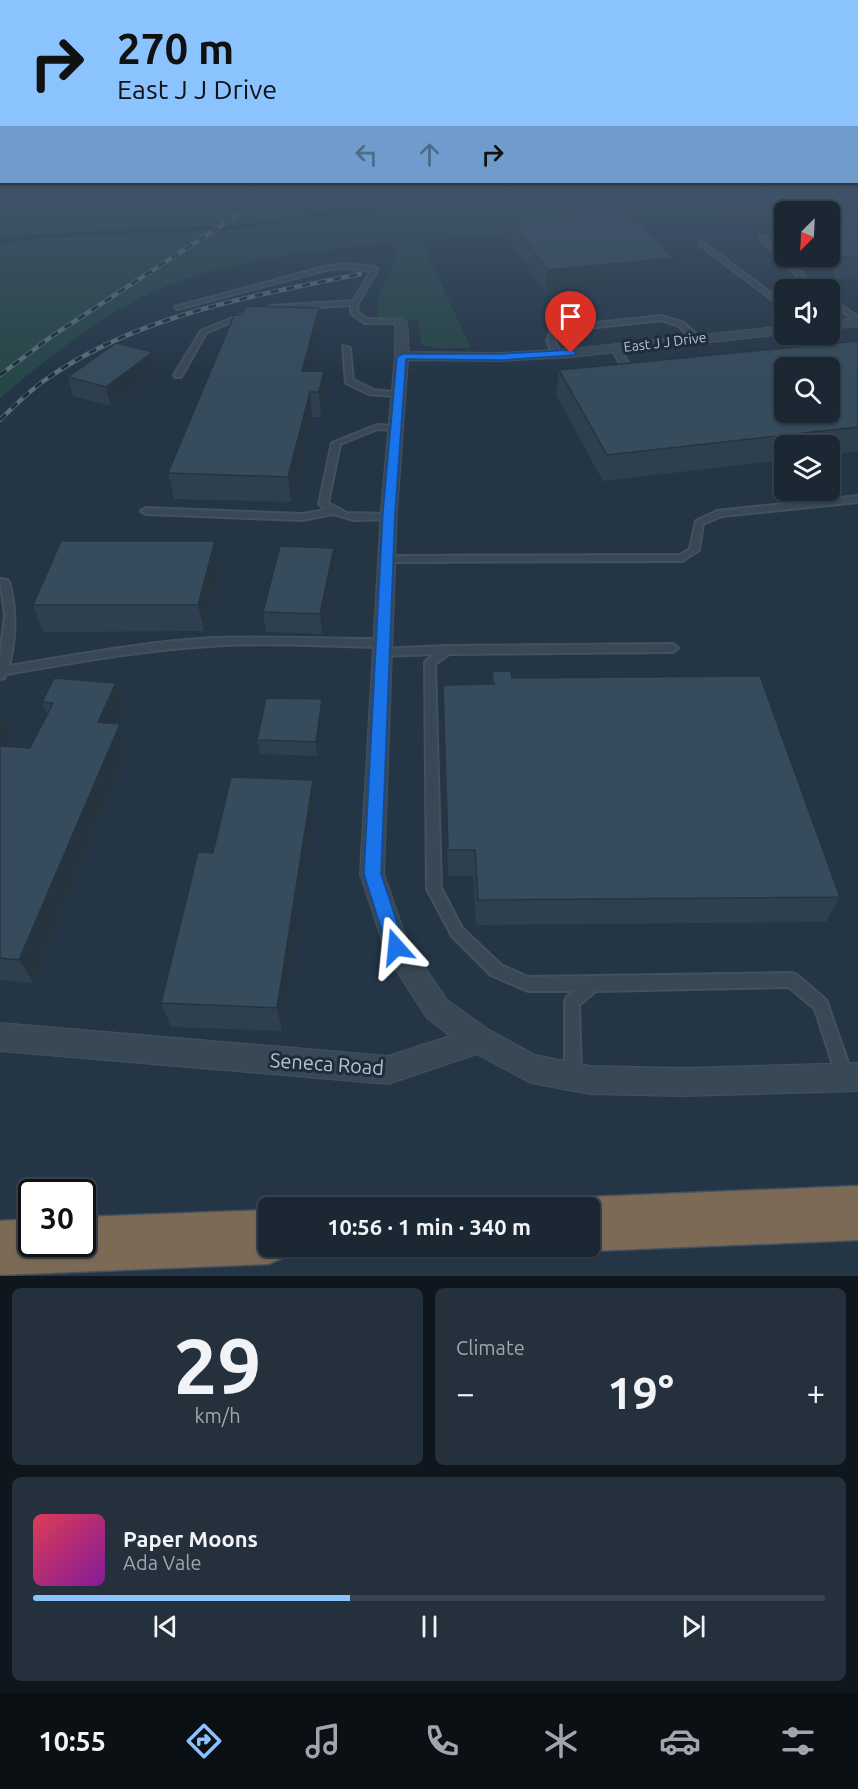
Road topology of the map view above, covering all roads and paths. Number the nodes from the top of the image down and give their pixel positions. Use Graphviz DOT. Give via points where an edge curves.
graph roads {
  1 [pos="719,257"];
  2 [pos="782,257"];
  3 [pos="804,279"];
  4 [pos="774,298"];
  5 [pos="355,303"];
  6 [pos="177,307"];
  7 [pos="840,308"];
  8 [pos="260,309"];
  9 [pos="251,312"];
  10 [pos="858,321"];
  11 [pos="401,322"];
  12 [pos="840,324"];
  13 [pos="774,331"];
  14 [pos="697,339"];
  15 [pos="346,348"];
  16 [pos="615,348"];
  17 [pos="557,354"];
  18 [pos="402,357"];
  19 [pos="643,372"];
  20 [pos="631,374"];
  21 [pos="178,375"];
  22 [pos="620,375"];
  23 [pos="399,395"];
  24 [pos="396,428"];
  25 [pos="858,500"];
  26 [pos="146,511"];
  27 [pos="332,512"];
  28 [pos="389,517"];
  29 [pos="387,559"];
  30 [pos="0,582"];
  31 [pos="383,647"];
  32 [pos="673,648"];
  33 [pos="447,650"];
  34 [pos="1,673"];
  35 [pos="593,984"];
  36 [pos="0,1037"];
  37 [pos="479,1040"];
  38 [pos="573,1077"];
  39 [pos="852,1077"];
  40 [pos="858,1213"];
  41 [pos="600,1224"];
  42 [pos="258,1237"];
  43 [pos="0,1248"];
  1 -- 4 [label="lane"];
  2 -- 3 [label="lane"];
  5 -- 6 [label="lane" via="375,269 326,268"];
  5 -- 8 [label="lane"];
  5 -- 11 [label="lane" via="354,313 365,321"];
  7 -- 10 [label="lane"];
  9 -- 21 [label="lane" via="203,332"];
  10 -- 12 [label="street"];
  11 -- 18 [label="street"];
  13 -- 14 [label="street, East J J Drive"];
  14 -- 16 [label="street, East J J Drive"];
  14 -- 17 [label="lane" via="688,327 663,318 558,329 551,340"];
  15 -- 23 [label="lane" via="349,381 372,392"];
  16 -- 17 [label="street, East J J Drive"];
  16 -- 20 [label="lane"];
  17 -- 18 [label="street, East J J Drive"];
  18 -- 23 [label="street"];
  19 -- 20 [label="lane"];
  20 -- 22 [label="lane"];
  23 -- 24 [label="street"];
  24 -- 27 [label="lane" via="377,428 336,442 323,504"];
  24 -- 28 [label="street"];
  25 -- 29 [label="lane" via="720,513 699,524 694,549 682,558"];
  26 -- 27 [label="lane" via="302,517"];
  27 -- 28 [label="lane" via="351,517"];
  28 -- 29 [label="street"];
  29 -- 31 [label="street"];
  30 -- 34 [label="lane" via="4,582 7,590 10,621 10,642"];
  31 -- 33 [label="lane"];
  31 -- 34 [label="lane" via="240,641 109,653"];
  31 -- 37 [label="street" via="372,874 396,947 437,1009"];
  32 -- 33 [label="lane"];
  33 -- 35 [label="lane" via="430,662 434,889 457,932 496,970 528,984"];
  35 -- 38 [label="lane" via="572,1002"];
  35 -- 39 [label="lane" via="792,980 821,1005"];
  36 -- 37 [label="street, Seneca Road" via="388,1070"];
  37 -- 38 [label="street" via="531,1069"];
  38 -- 39 [label="street" via="683,1082"];
  40 -- 41 [label="highway"];
  42 -- 43 [label="highway"];
}
